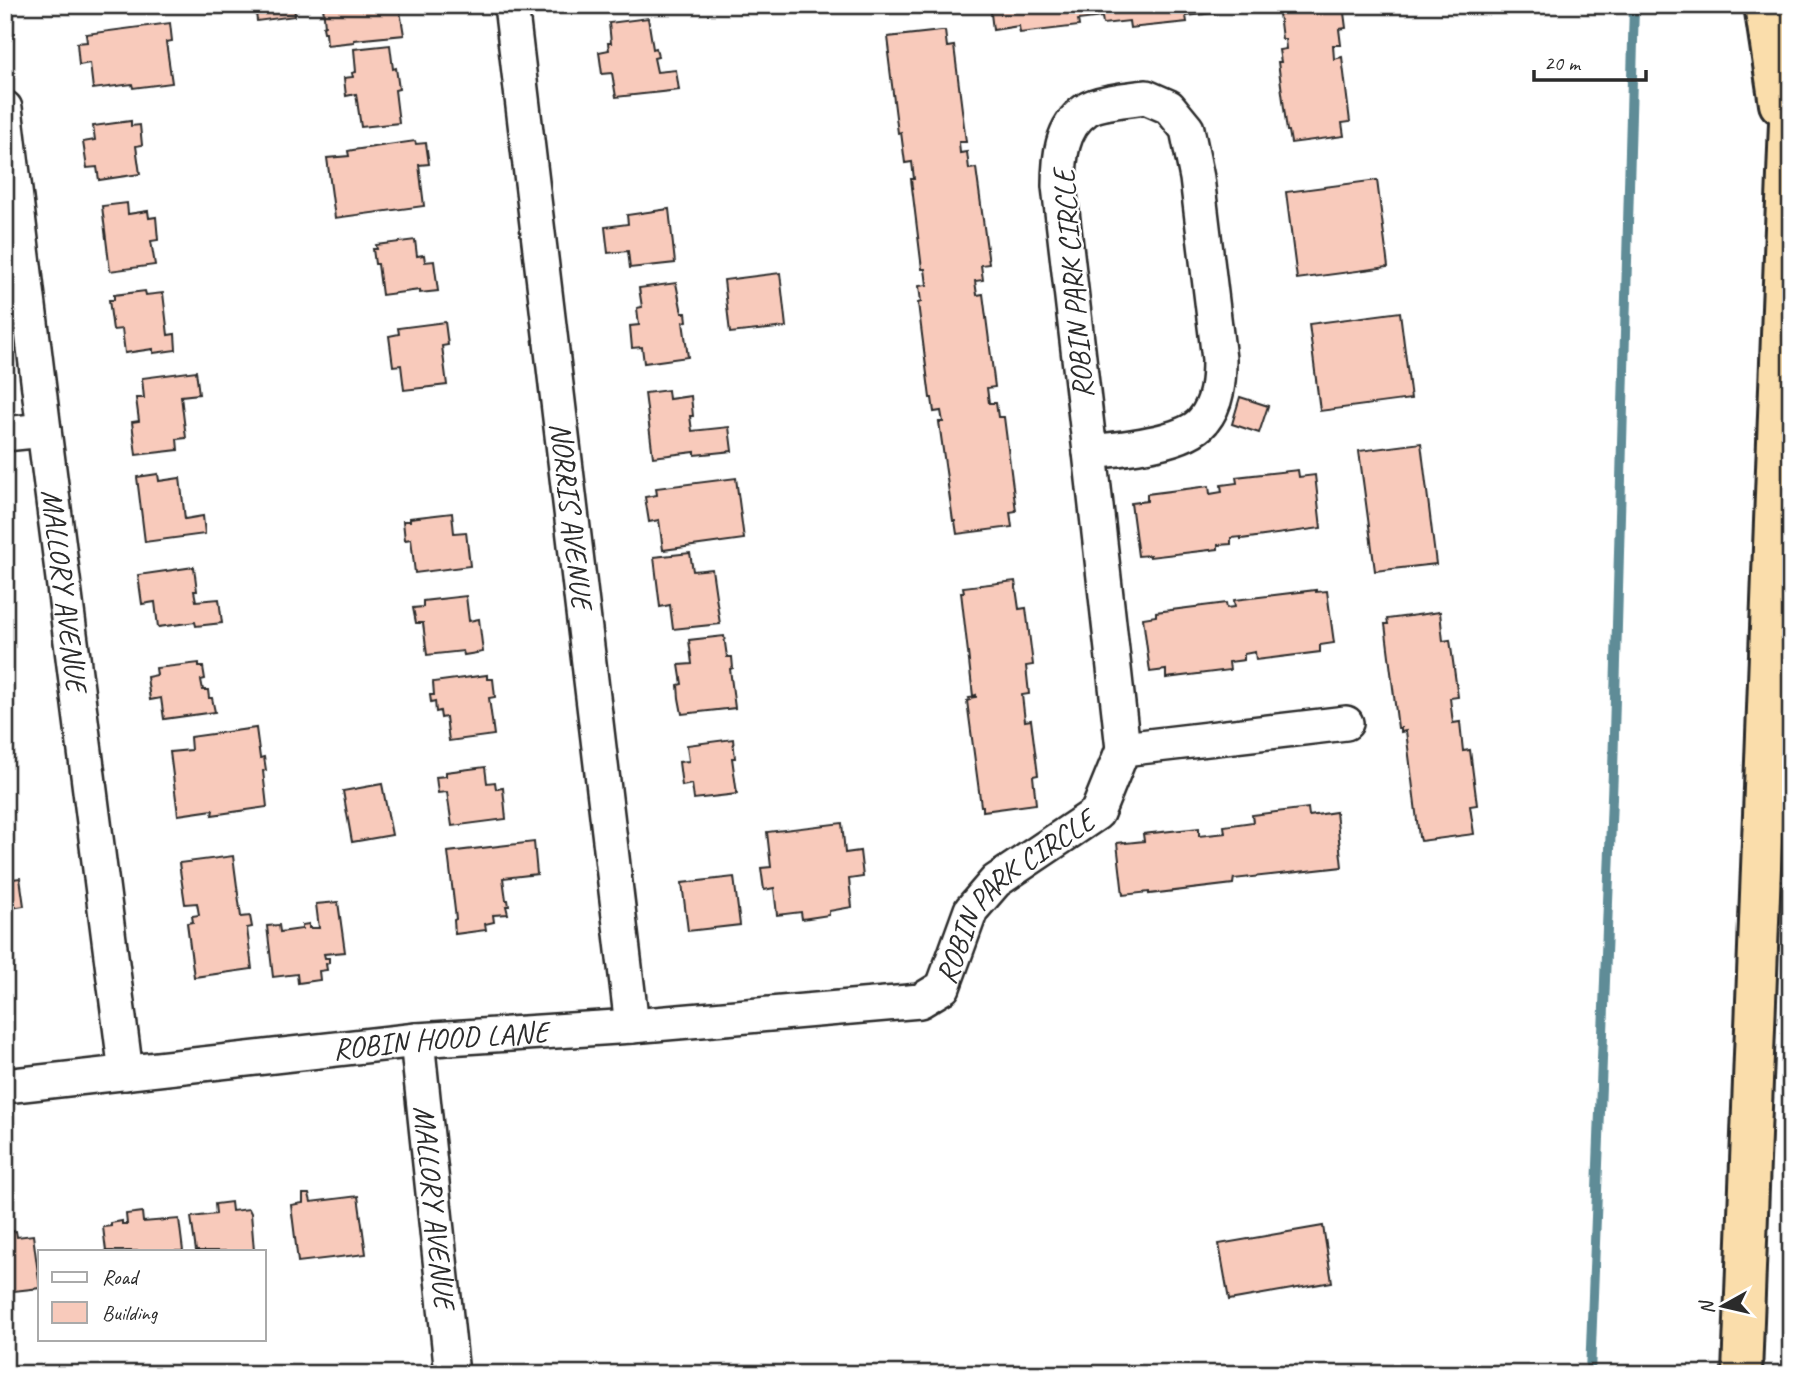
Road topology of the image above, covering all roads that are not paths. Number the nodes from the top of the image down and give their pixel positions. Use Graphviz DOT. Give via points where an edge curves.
graph roads {
  1 [pos="511,5"];
  2 [pos="1765,5"];
  3 [pos="1791,69"];
  4 [pos="5,108"];
  5 [pos="1786,151"];
  6 [pos="44,430"];
  7 [pos="5,434"];
  8 [pos="1090,452"];
  9 [pos="1346,723"];
  10 [pos="1123,749"];
  11 [pos="875,1006"];
  12 [pos="632,1026"];
  13 [pos="417,1040"];
  14 [pos="126,1073"];
  15 [pos="5,1086"];
  16 [pos="452,1374"];
  17 [pos="1742,1374"];
  1 -- 12 [label="street, NORRIS AVENUE"];
  2 -- 5 [label="highway"];
  3 -- 5 [label="highway"];
  4 -- 6 [label="street, MALLORY AVENUE"];
  5 -- 17 [label="highway"];
  6 -- 7 [label="street"];
  6 -- 14 [label="street, MALLORY AVENUE"];
  8 -- 8 [label="street, ROBIN PARK CIRCLE" via="1137,447 1187,432 1202,422 1219,384 1197,178 1187,129 1169,107 1146,97 1087,108 1063,140 1059,162"];
  8 -- 10 [label="street, ROBIN PARK CIRCLE"];
  9 -- 10 [label="street"];
  10 -- 11 [label="street, ROBIN PARK CIRCLE" via="1097,813 996,881 971,910 943,987 920,1001"];
  11 -- 12 [label="street, ROBIN HOOD LANE"];
  12 -- 13 [label="street, ROBIN HOOD LANE"];
  13 -- 14 [label="street, ROBIN HOOD LANE"];
  13 -- 16 [label="street, MALLORY AVENUE"];
  14 -- 15 [label="street, ROBIN HOOD LANE"];
}
